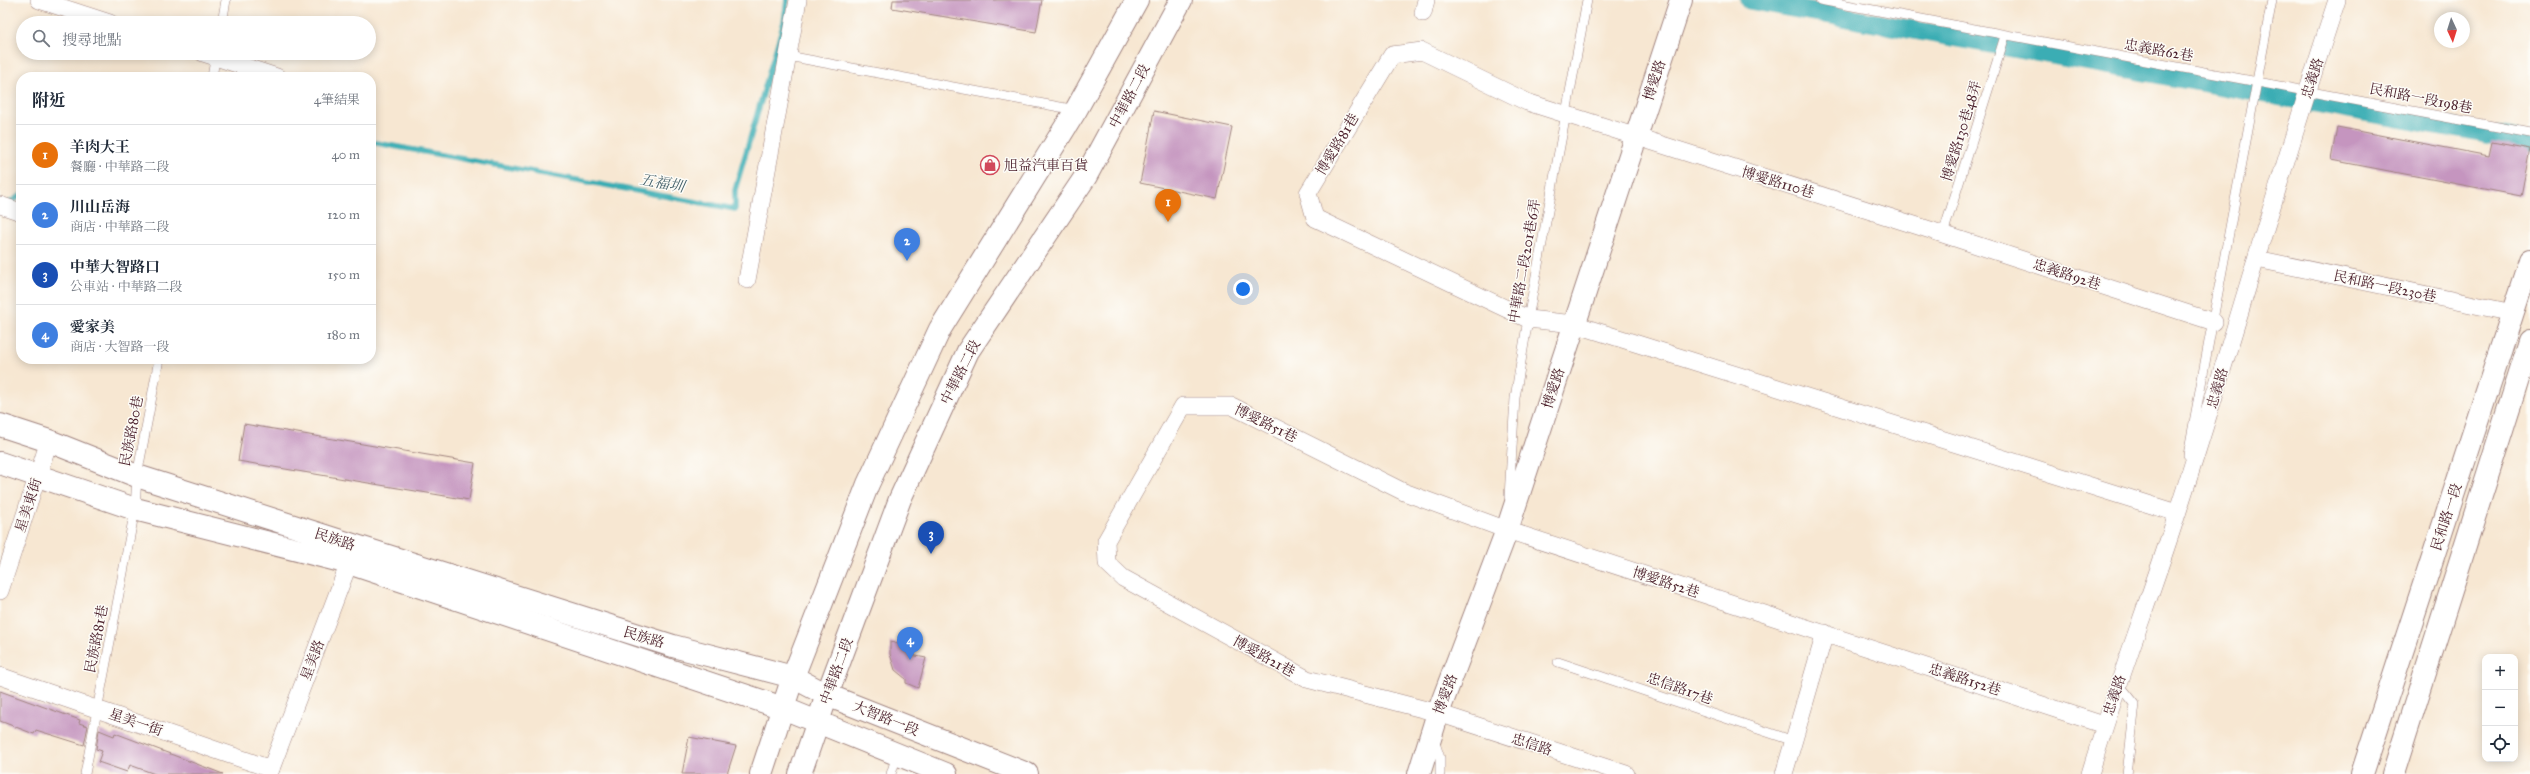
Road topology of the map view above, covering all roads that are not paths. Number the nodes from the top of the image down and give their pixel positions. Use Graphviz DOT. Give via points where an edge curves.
graph roads {
  1 [pos="39,0"];
  2 [pos="226,0"];
  3 [pos="798,0"];
  4 [pos="1137,0"];
  5 [pos="1181,0"];
  6 [pos="1587,0"];
  7 [pos="1681,0"];
  8 [pos="1820,0"];
  9 [pos="2272,0"];
  10 [pos="2338,0"];
  11 [pos="88,16"];
  12 [pos="223,16"];
  13 [pos="2005,36"];
  14 [pos="788,56"];
  15 [pos="212,60"];
  16 [pos="229,60"];
  17 [pos="212,72"];
  18 [pos="264,72"];
  19 [pos="2257,82"];
  20 [pos="2307,91"];
  21 [pos="1076,110"];
  22 [pos="1564,114"];
  23 [pos="2530,133"];
  24 [pos="1636,136"];
  25 [pos="1921,226"];
  26 [pos="1943,234"];
  27 [pos="2257,259"];
  28 [pos="2530,260"];
  29 [pos="747,280"];
  30 [pos="2513,313"];
  31 [pos="1528,318"];
  32 [pos="2214,322"];
  33 [pos="1574,324"];
  34 [pos="2530,341"];
  35 [pos="158,364"];
  36 [pos="0,425"];
  37 [pos="49,441"];
  38 [pos="0,464"];
  39 [pos="37,475"];
  40 [pos="137,476"];
  41 [pos="135,509"];
  42 [pos="2178,513"];
  43 [pos="1507,530"];
  44 [pos="351,554"];
  45 [pos="1107,562"];
  46 [pos="0,591"];
  47 [pos="1825,633"];
  48 [pos="674,646"];
  49 [pos="1558,662"];
  50 [pos="0,676"];
  51 [pos="793,678"];
  52 [pos="2118,683"];
  53 [pos="827,695"];
  54 [pos="96,708"];
  55 [pos="783,708"];
  56 [pos="1434,722"];
  57 [pos="818,723"];
  58 [pos="2104,725"];
  59 [pos="1794,742"];
  60 [pos="894,764"];
  61 [pos="270,772"];
  62 [pos="85,774"];
  63 [pos="761,774"];
  64 [pos="800,774"];
  65 [pos="946,774"];
  66 [pos="1028,774"];
  67 [pos="1419,774"];
  68 [pos="1440,774"];
  69 [pos="1626,774"];
  70 [pos="1784,774"];
  71 [pos="2090,774"];
  72 [pos="2127,774"];
  73 [pos="2362,774"];
  74 [pos="2393,774"];
  1 -- 11 [label="street"];
  2 -- 12 [label="lane"];
  3 -- 14 [label="street"];
  4 -- 21 [label="street"];
  5 -- 53 [label="street, 中華路二段" via="1086,176 968,351 900,499"];
  6 -- 22 [label="lane, 中華路二段201巷6弄"];
  7 -- 24 [label="street, 博愛路"];
  8 -- 13 [label="lane, 忠義路62巷"];
  9 -- 19 [label="lane"];
  10 -- 20 [label="street, 忠義路"];
  13 -- 19 [label="lane, 忠義路62巷"];
  13 -- 26 [label="lane, 博愛路130巷48弄"];
  14 -- 21 [label="lane"];
  14 -- 29 [label="street"];
  15 -- 17 [label="lane"];
  16 -- 18 [label="street"];
  19 -- 20 [label="lane, 忠義路62巷"];
  19 -- 32 [label="lane"];
  20 -- 23 [label="lane, 民和路一段198巷"];
  20 -- 27 [label="street, 忠義路"];
  21 -- 51 [label="street" via="940,329 868,484"];
  22 -- 24 [label="street, 博愛路81巷"];
  22 -- 31 [label="lane, 中華路二段201巷6弄"];
  22 -- 31 [label="street, 博愛路81巷" via="1527,102 1422,51 1392,55 1308,193 1315,218"];
  24 -- 25 [label="street, 博愛路110巷"];
  24 -- 33 [label="street, 博愛路"];
  25 -- 26 [label="street, 忠義路92巷"];
  26 -- 32 [label="street, 忠義路92巷"];
  27 -- 30 [label="street, 民和路一段230巷"];
  27 -- 42 [label="street, 忠義路"];
  28 -- 30 [label="street, 民和路一段"];
  30 -- 73 [label="street, 民和路一段"];
  31 -- 33 [label="street, 博愛路81巷"];
  31 -- 43 [label="lane, 中華路二段201巷6弄" via="1515,398"];
  32 -- 42 [label="lane"];
  33 -- 42 [label="street, 博愛路81巷"];
  33 -- 43 [label="street, 博愛路"];
  34 -- 74 [label="street, 民和路一段"];
  35 -- 40 [label="lane, 民族路80巷"];
  36 -- 37 [label="street, 民族路"];
  37 -- 39 [label="street, 星美東街"];
  37 -- 40 [label="street, 民族路"];
  38 -- 39 [label="street, 民族路"];
  39 -- 41 [label="street, 民族路"];
  39 -- 46 [label="street, 星美東街"];
  40 -- 41 [label="lane, 民族路80巷"];
  40 -- 44 [label="street, 民族路"];
  41 -- 44 [label="street, 民族路"];
  41 -- 54 [label="lane, 民族路81巷"];
  42 -- 52 [label="street, 忠義路"];
  43 -- 45 [label="street, 博愛路51巷" via="1404,492 1232,406 1183,406 1106,541"];
  43 -- 47 [label="street, 博愛路52巷"];
  43 -- 56 [label="street, 博愛路"];
  44 -- 48 [label="street, 民族路"];
  44 -- 55 [label="street, 民族路"];
  44 -- 61 [label="street, 星美路"];
  45 -- 56 [label="street, 博愛路21巷" via="1122,578 1307,679"];
  47 -- 58 [label="street, 忠義路152巷"];
  47 -- 59 [label="street"];
  48 -- 51 [label="street, 大智路一段"];
  49 -- 59 [label="lane, 忠信路17巷"];
  50 -- 54 [label="street, 星美一街"];
  51 -- 53 [label="street, 大智路一段"];
  51 -- 55 [label="street"];
  52 -- 58 [label="street, 忠義路"];
  52 -- 72 [label="lane" via="2135,704"];
  53 -- 57 [label="street, 中華路二段"];
  53 -- 66 [label="street, 大智路一段"];
  54 -- 61 [label="street, 星美一街"];
  54 -- 62 [label="lane, 民族路81巷"];
  55 -- 57 [label="street"];
  55 -- 63 [label="street"];
  56 -- 67 [label="street, 博愛路"];
  56 -- 68 [label="lane"];
  56 -- 69 [label="street, 忠信路"];
  57 -- 60 [label="street"];
  57 -- 64 [label="street, 中華路二段"];
  58 -- 71 [label="street, 忠義路"];
  59 -- 70 [label="street"];
  60 -- 65 [label="street"];
}
